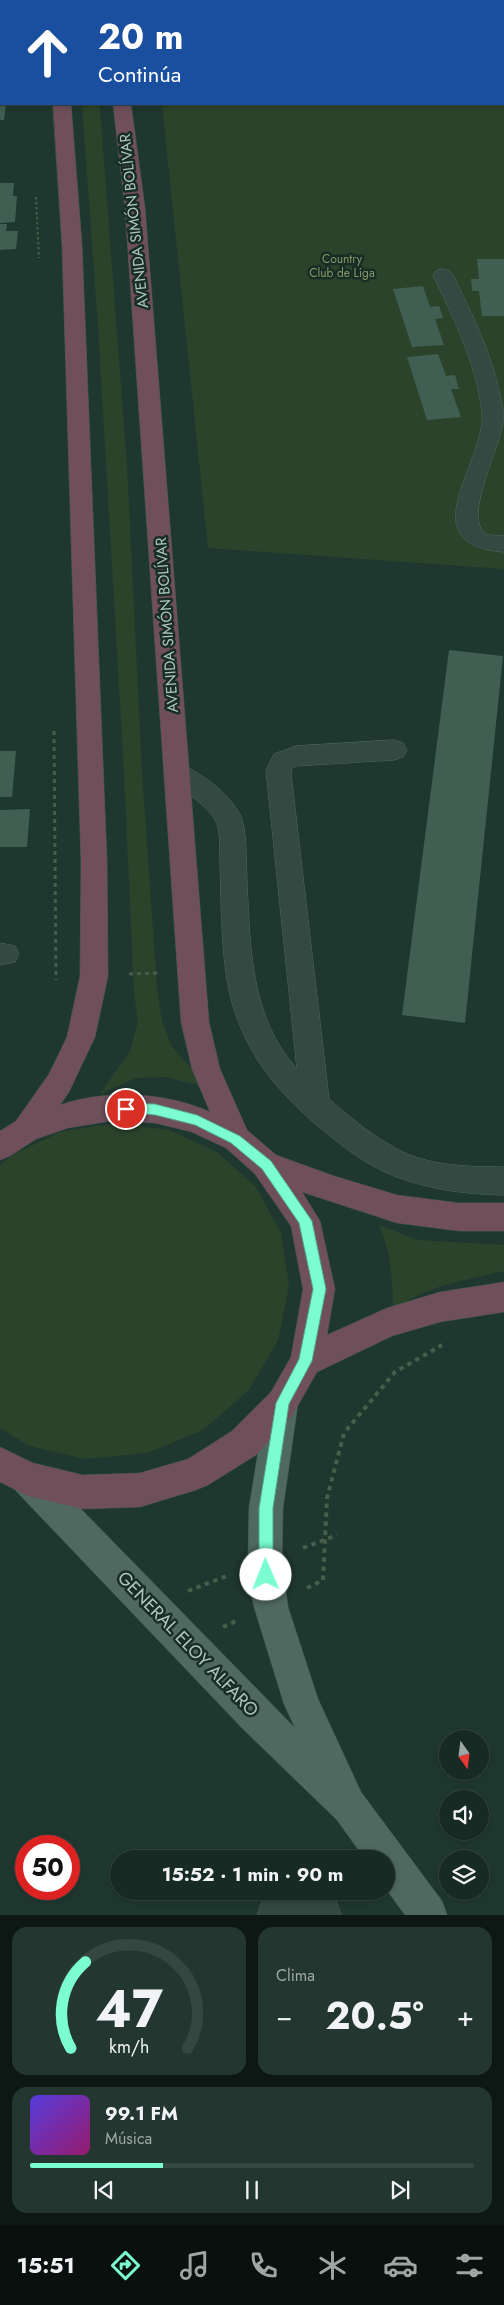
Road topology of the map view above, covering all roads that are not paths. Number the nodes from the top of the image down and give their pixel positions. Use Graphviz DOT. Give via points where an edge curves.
graph roads {
  1 [pos="62,105"];
  2 [pos="122,105"];
  3 [pos="443,275"];
  4 [pos="504,544"];
  5 [pos="394,750"];
  6 [pos="178,773"];
  7 [pos="315,1104"];
  8 [pos="26,1130"];
  9 [pos="236,1140"];
  10 [pos="0,1147"];
  11 [pos="266,1165"];
  12 [pos="504,1181"];
  13 [pos="504,1217"];
  14 [pos="504,1297"];
  15 [pos="306,1361"];
  16 [pos="282,1403"];
  17 [pos="14,1472"];
  18 [pos="350,1807"];
  19 [pos="276,1915"];
  20 [pos="322,1915"];
  21 [pos="428,1915"];
  1 -- 8 [label="highway" via="72,245 94,862 94,976 81,1037 58,1082"];
  2 -- 6 [label="highway, AVENIDA SIMÓN BOLÍVAR" via="134,208"];
  3 -- 4 [label="lane" via="481,356 493,414 487,446 468,504 469,527 477,539"];
  5 -- 7 [label="lane" via="296,756 285,758 280,763 278,774"];
  6 -- 7 [label="lane" via="198,784 218,802 230,822 240,970 250,1016 278,1067"];
  6 -- 9 [label="highway, AVENIDA SIMÓN BOLÍVAR" via="195,1022 206,1069"];
  7 -- 12 [label="lane" via="368,1146 396,1162 446,1178"];
  8 -- 9 [label="highway" via="68,1115 111,1108 155,1110 197,1120"];
  8 -- 10 [label="highway"];
  9 -- 11 [label="highway"];
  11 -- 13 [label="highway" via="397,1209 459,1217"];
  11 -- 15 [label="highway" via="305,1221 319,1289"];
  14 -- 15 [label="highway" via="440,1307 387,1323"];
  15 -- 16 [label="highway"];
  16 -- 17 [label="highway" via="244,1443 196,1473 140,1490 83,1492"];
  16 -- 18 [label="main road, GENERAL ELOY ALFARO" via="266,1508 266,1587 302,1704"];
  17 -- 18 [label="main road, GENERAL ELOY ALFARO"];
  18 -- 21 [label="main road, GENERAL ELOY ALFARO"];
  19 -- 20 [label="lane" via="278,1907 288,1900 299,1900"];
}
